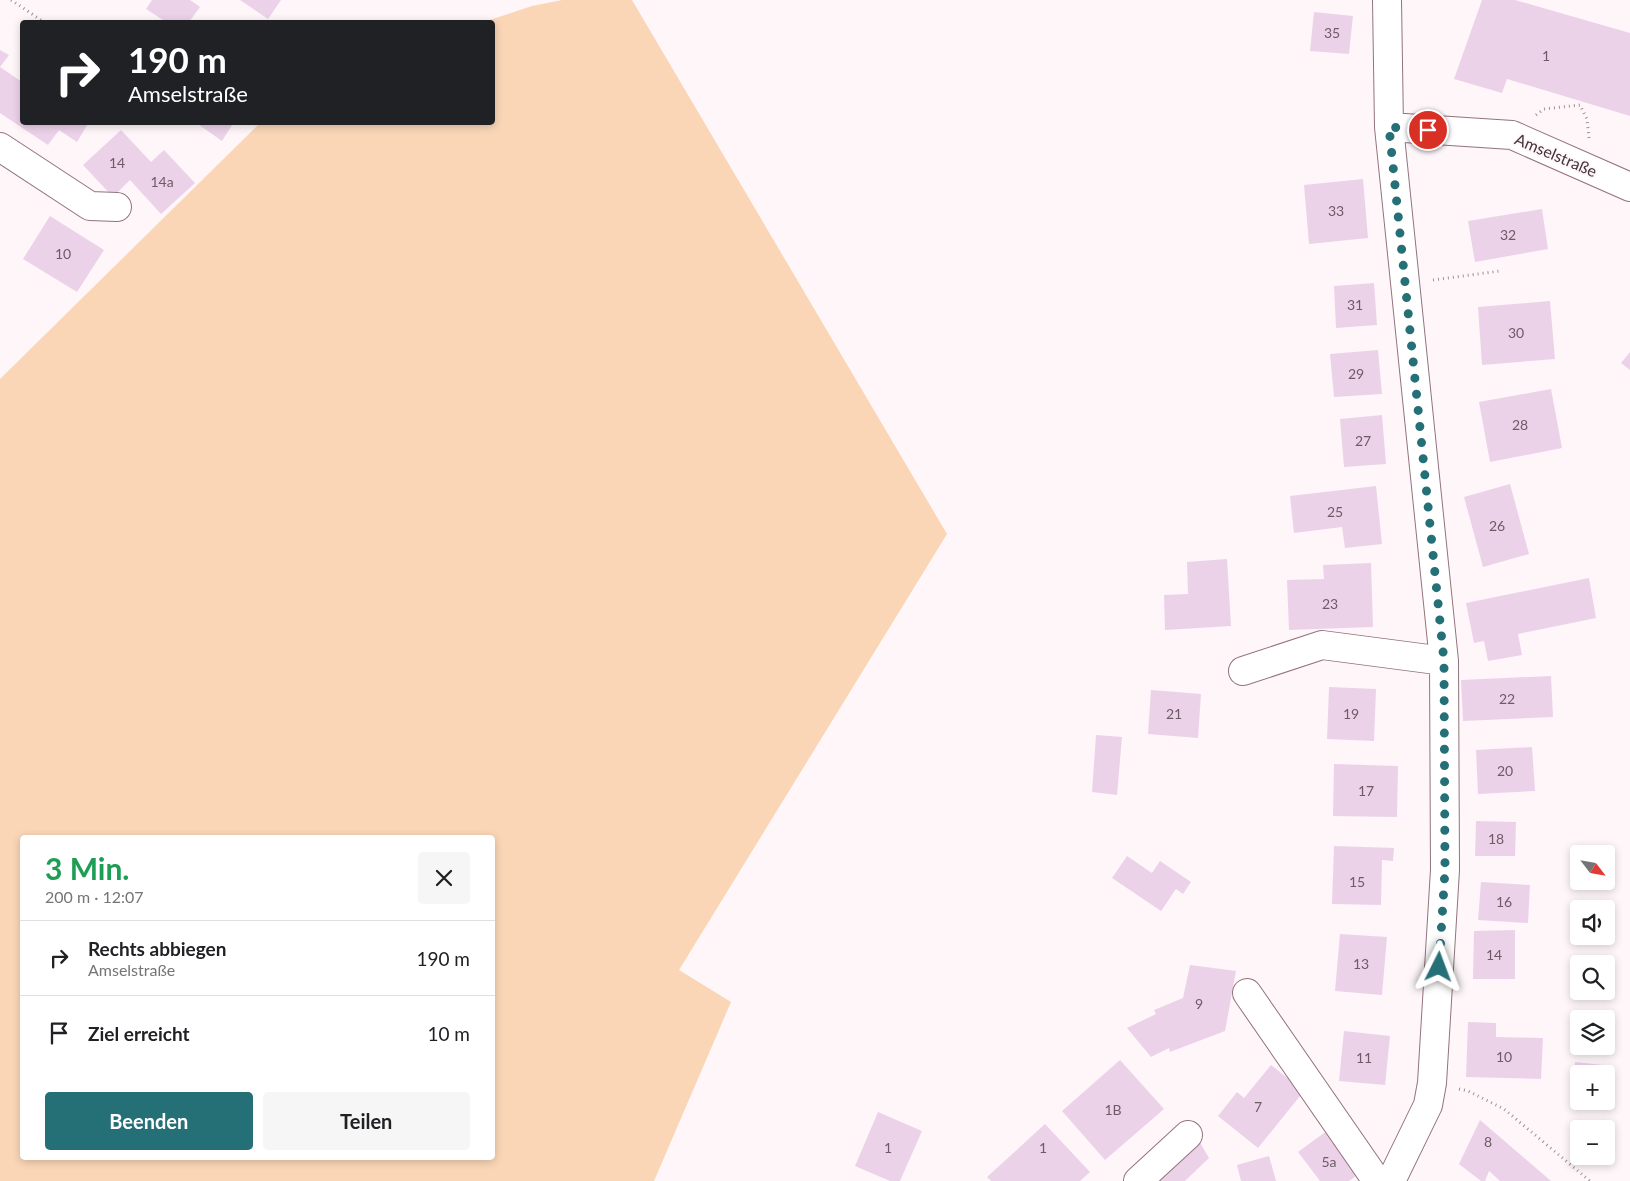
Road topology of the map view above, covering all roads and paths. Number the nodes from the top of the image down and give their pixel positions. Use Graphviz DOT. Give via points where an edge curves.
graph roads {
  1 [pos="11,0"];
  2 [pos="1387,0"];
  3 [pos="41,20"];
  4 [pos="1389,127"];
  5 [pos="0,147"];
  6 [pos="1630,187"];
  7 [pos="117,207"];
  8 [pos="1500,271"];
  9 [pos="1405,284"];
  10 [pos="1444,661"];
  11 [pos="1243,671"];
  12 [pos="1247,993"];
  13 [pos="1432,1083"];
  14 [pos="1188,1135"];
  15 [pos="1138,1181"];
  16 [pos="1377,1181"];
  17 [pos="1391,1181"];
  18 [pos="1590,1181"];
  1 -- 3 [label="path"];
  2 -- 4 [label="street"];
  4 -- 6 [label="street, Amselstraße" via="1512,135"];
  4 -- 9 [label="street"];
  5 -- 7 [label="street" via="90,206"];
  8 -- 9 [label="path"];
  9 -- 10 [label="street"];
  10 -- 11 [label="street" via="1322,644"];
  10 -- 13 [label="street" via="1445,870"];
  12 -- 16 [label="street"];
  13 -- 17 [label="street" via="1428,1105"];
  13 -- 18 [label="path" via="1468,1091 1504,1110"];
  14 -- 15 [label="street"];
}
